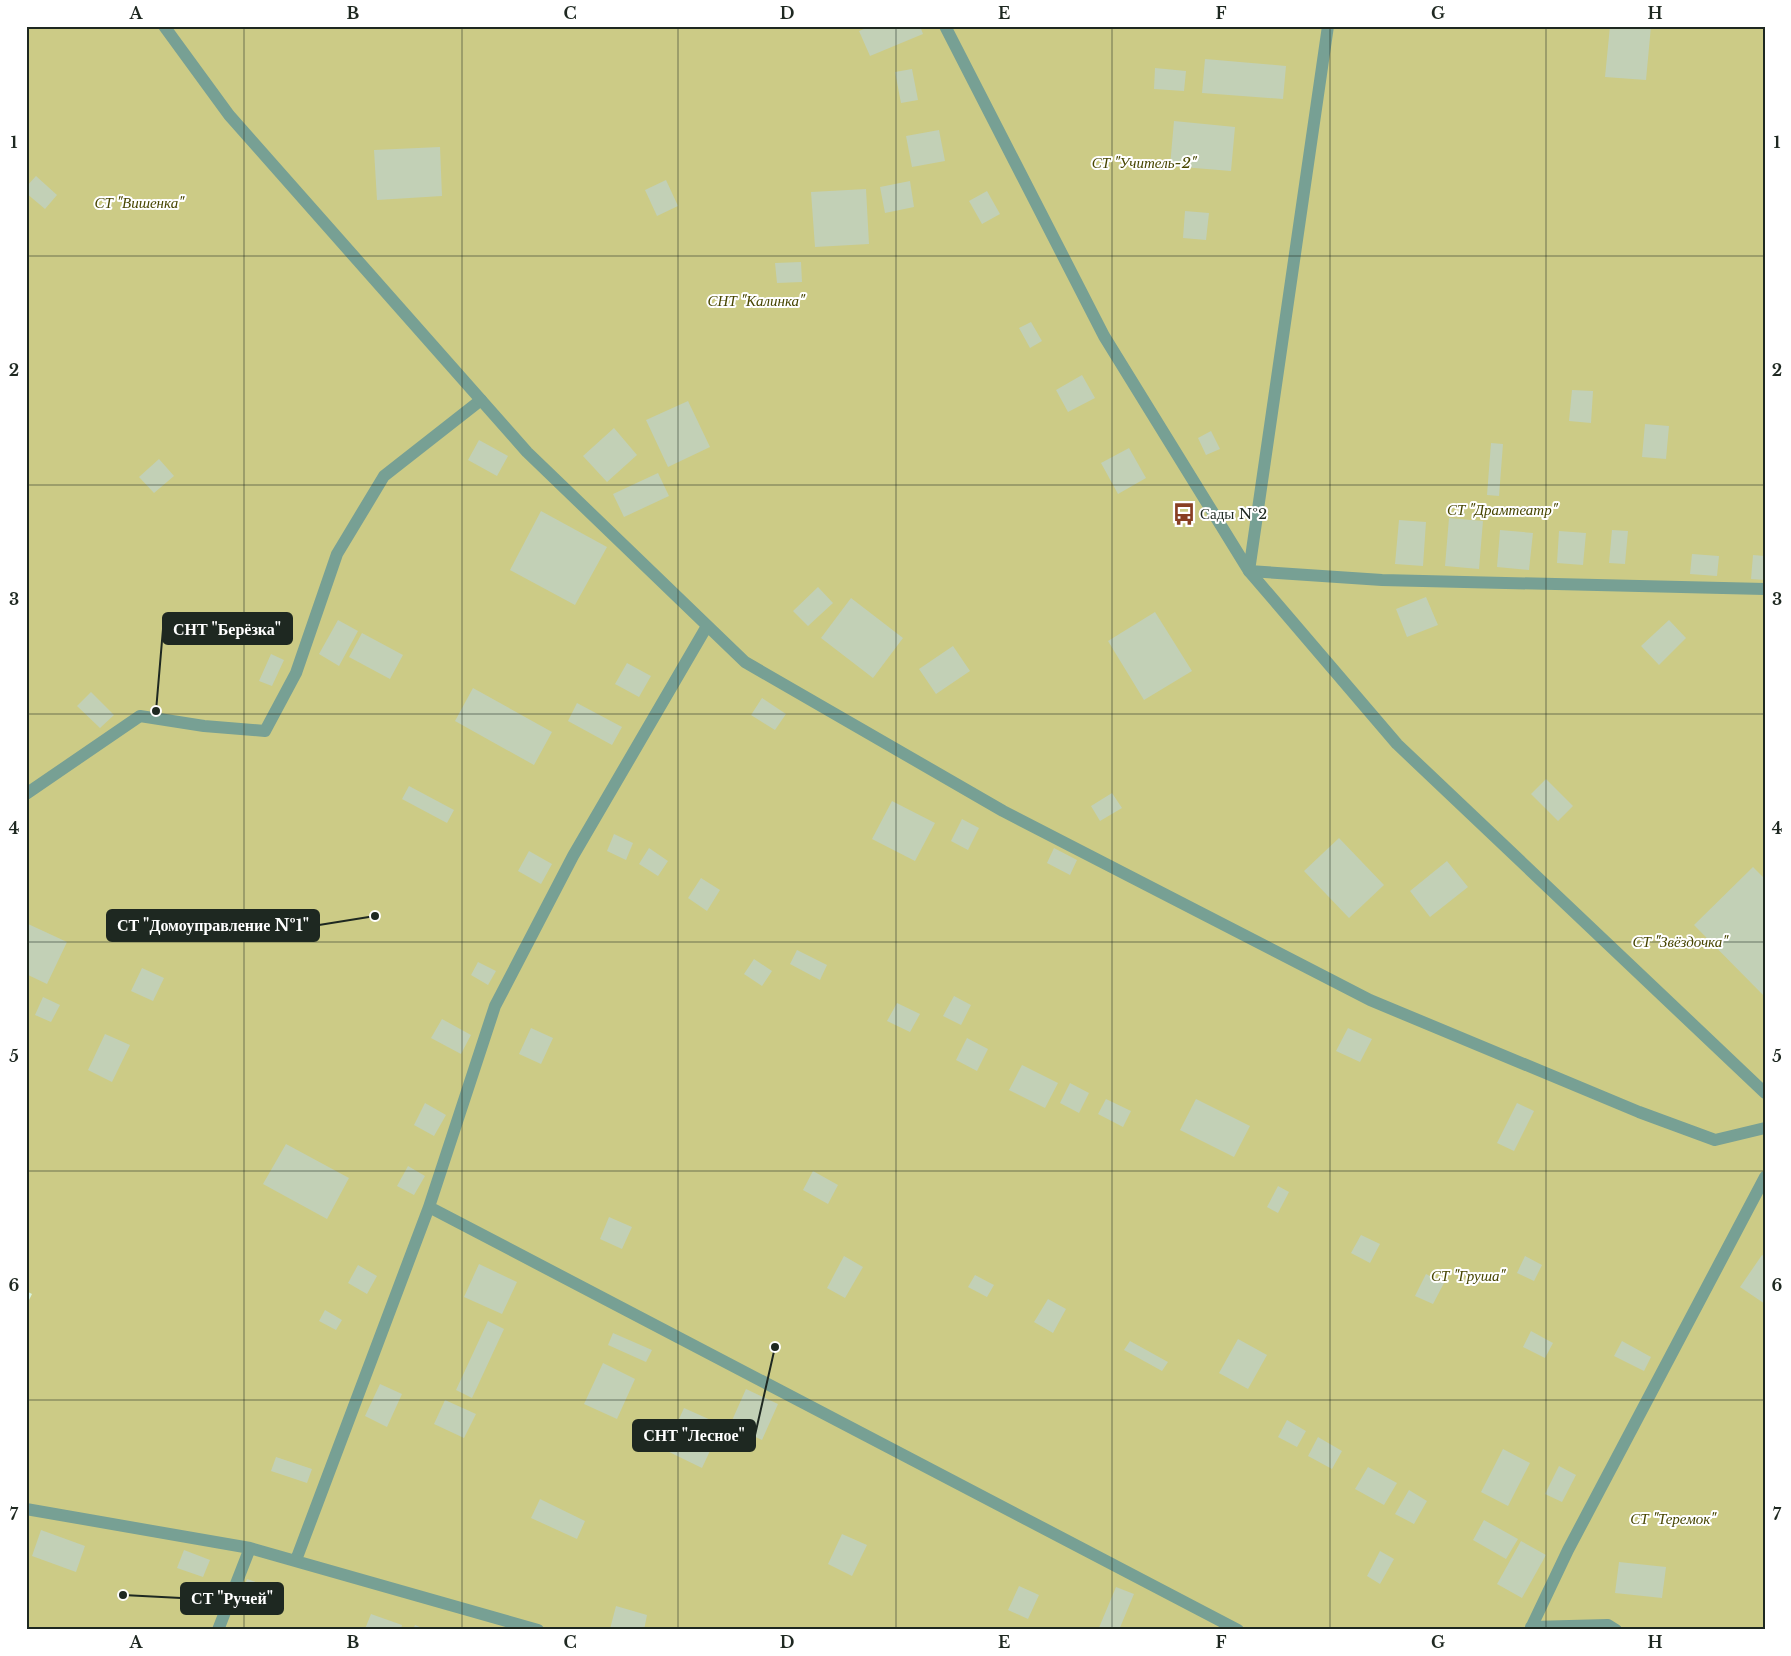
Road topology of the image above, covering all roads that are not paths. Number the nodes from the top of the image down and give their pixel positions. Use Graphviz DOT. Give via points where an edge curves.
graph roads {
  1 [pos="164,26"];
  2 [pos="945,26"];
  3 [pos="1328,26"];
  4 [pos="481,400"];
  5 [pos="1249,571"];
  6 [pos="1765,589"];
  7 [pos="707,626"];
  8 [pos="26,794"];
  9 [pos="1765,1093"];
  10 [pos="1765,1128"];
  11 [pos="1765,1177"];
  12 [pos="429,1208"];
  13 [pos="26,1509"];
  14 [pos="250,1548"];
  15 [pos="296,1560"];
  16 [pos="1531,1628"];
  17 [pos="218,1630"];
  18 [pos="538,1630"];
  19 [pos="1238,1630"];
  20 [pos="1616,1630"];
  1 -- 4 [label="street" via="229,115"];
  2 -- 5 [label="street" via="1104,336"];
  3 -- 5 [label="street"];
  4 -- 7 [label="street" via="527,452"];
  4 -- 8 [label="street" via="384,476 337,554 296,673 265,731 140,716"];
  5 -- 6 [label="street" via="1382,580"];
  5 -- 9 [label="street" via="1396,744"];
  7 -- 10 [label="street" via="745,662 1003,811 1370,1000 1639,1112 1715,1140"];
  7 -- 12 [label="street" via="573,856 495,1006"];
  11 -- 16 [label="street" via="1568,1550"];
  12 -- 15 [label="street"];
  12 -- 19 [label="street"];
  13 -- 14 [label="street"];
  14 -- 15 [label="street"];
  14 -- 17 [label="street"];
  15 -- 18 [label="street"];
  16 -- 20 [label="street" via="1608,1625"];
}
